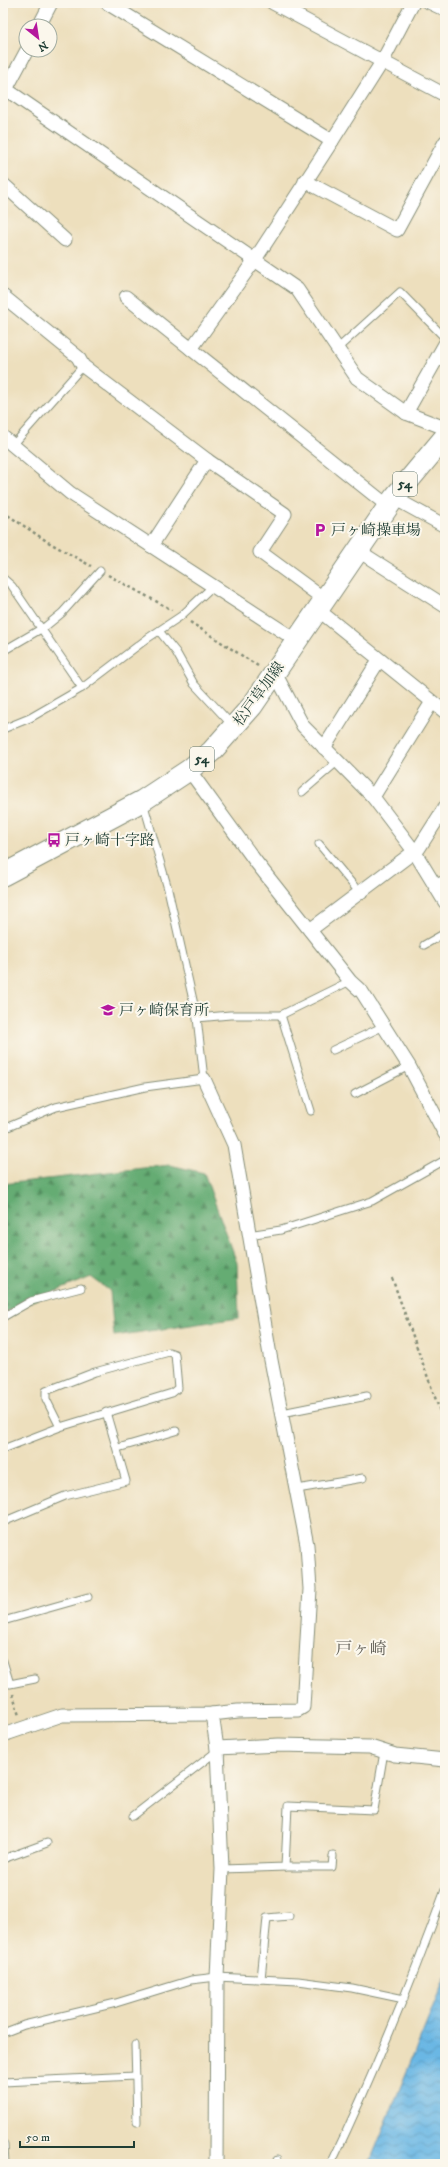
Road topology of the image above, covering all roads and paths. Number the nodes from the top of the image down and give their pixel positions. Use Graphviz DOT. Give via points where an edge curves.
graph roads {
  1 [pos="51,3"];
  2 [pos="107,3"];
  3 [pos="273,3"];
  4 [pos="413,3"];
  5 [pos="424,3"];
  6 [pos="445,13"];
  7 [pos="43,18"];
  8 [pos="23,58"];
  9 [pos="382,62"];
  10 [pos="5,92"];
  11 [pos="445,94"];
  12 [pos="332,141"];
  13 [pos="445,142"];
  14 [pos="305,181"];
  15 [pos="3,184"];
  16 [pos="65,240"];
  17 [pos="254,261"];
  18 [pos="3,296"];
  19 [pos="126,297"];
  20 [pos="445,338"];
  21 [pos="445,344"];
  22 [pos="191,349"];
  23 [pos="337,349"];
  24 [pos="83,366"];
  25 [pos="406,413"];
  26 [pos="445,428"];
  27 [pos="3,437"];
  28 [pos="445,437"];
  29 [pos="13,446"];
  30 [pos="207,460"];
  31 [pos="391,502"];
  32 [pos="3,512"];
  33 [pos="445,526"];
  34 [pos="151,546"];
  35 [pos="357,550"];
  36 [pos="100,571"];
  37 [pos="3,578"];
  38 [pos="213,586"];
  39 [pos="320,604"];
  40 [pos="445,606"];
  41 [pos="181,616"];
  42 [pos="42,629"];
  43 [pos="159,631"];
  44 [pos="296,640"];
  45 [pos="3,651"];
  46 [pos="379,660"];
  47 [pos="274,674"];
  48 [pos="82,688"];
  49 [pos="432,702"];
  50 [pos="445,712"];
  51 [pos="234,728"];
  52 [pos="3,729"];
  53 [pos="324,748"];
  54 [pos="338,762"];
  55 [pos="189,770"];
  56 [pos="302,792"];
  57 [pos="373,797"];
  58 [pos="142,801"];
  59 [pos="445,808"];
  60 [pos="319,844"];
  61 [pos="414,851"];
  62 [pos="3,875"];
  63 [pos="440,881"];
  64 [pos="359,892"];
  65 [pos="445,902"];
  66 [pos="310,930"];
  67 [pos="445,933"];
  68 [pos="424,945"];
  69 [pos="350,982"];
  70 [pos="281,1015"];
  71 [pos="197,1018"];
  72 [pos="384,1026"];
  73 [pos="333,1050"];
  74 [pos="409,1066"];
  75 [pos="204,1079"];
  76 [pos="355,1094"];
  77 [pos="311,1111"];
  78 [pos="3,1129"];
  79 [pos="445,1134"];
  80 [pos="445,1160"];
  81 [pos="248,1235"];
  82 [pos="392,1278"];
  83 [pos="81,1288"];
  84 [pos="3,1317"];
  85 [pos="367,1396"];
  86 [pos="106,1412"];
  87 [pos="282,1413"];
  88 [pos="445,1425"];
  89 [pos="60,1427"];
  90 [pos="176,1431"];
  91 [pos="118,1448"];
  92 [pos="3,1449"];
  93 [pos="363,1478"];
  94 [pos="297,1489"];
  95 [pos="3,1522"];
  96 [pos="88,1597"];
  97 [pos="3,1621"];
  98 [pos="3,1661"];
  99 [pos="35,1679"];
  100 [pos="10,1684"];
  101 [pos="212,1714"];
  102 [pos="22,1728"];
  103 [pos="3,1735"];
  104 [pos="217,1750"];
  105 [pos="384,1752"];
  106 [pos="445,1760"];
  107 [pos="133,1816"];
  108 [pos="47,1843"];
  109 [pos="333,1856"];
  110 [pos="3,1859"];
  111 [pos="285,1867"];
  112 [pos="222,1869"];
  113 [pos="445,1890"];
  114 [pos="289,1916"];
  115 [pos="217,1977"];
  116 [pos="261,1979"];
  117 [pos="404,1999"];
  118 [pos="3,2033"];
  119 [pos="135,2045"];
  120 [pos="136,2076"];
  121 [pos="3,2082"];
  122 [pos="137,2122"];
  123 [pos="4,2145"];
  124 [pos="5,2164"];
  125 [pos="216,2164"];
  126 [pos="331,2164"];
  1 -- 7 [label="street"];
  2 -- 12 [label="street"];
  3 -- 9 [label="street"];
  4 -- 9 [label="street"];
  5 -- 6 [label="lane"];
  8 -- 10 [label="street"];
  9 -- 11 [label="street"];
  9 -- 12 [label="street"];
  10 -- 17 [label="street"];
  12 -- 14 [label="street"];
  13 -- 14 [label="street" via="397,230"];
  14 -- 17 [label="street"];
  15 -- 16 [label="street"];
  17 -- 22 [label="street"];
  17 -- 23 [label="street" via="297,289"];
  18 -- 24 [label="street" via="78,357"];
  19 -- 22 [label="street"];
  20 -- 23 [label="lane" via="400,292"];
  21 -- 25 [label="street"];
  22 -- 31 [label="street"];
  23 -- 25 [label="street" via="357,378"];
  24 -- 29 [label="lane"];
  24 -- 30 [label="street"];
  25 -- 26 [label="street"];
  27 -- 29 [label="street"];
  28 -- 31 [label="main road, 松戸草加線 / 54"];
  29 -- 34 [label="street" via="70,493"];
  30 -- 34 [label="street"];
  30 -- 39 [label="street" via="285,514 260,552"];
  31 -- 33 [label="street"];
  31 -- 35 [label="main road, 松戸草加線 / 54"];
  32 -- 36 [label="path" via="48,542"];
  34 -- 38 [label="street"];
  35 -- 39 [label="main road, 松戸草加線 / 54"];
  35 -- 40 [label="street"];
  36 -- 41 [label="path"];
  36 -- 42 [label="lane" via="62,613"];
  37 -- 42 [label="lane" via="12,586"];
  38 -- 41 [label="lane"];
  38 -- 44 [label="street"];
  39 -- 44 [label="main road, 松戸草加線 / 54"];
  39 -- 46 [label="street"];
  41 -- 43 [label="lane"];
  41 -- 47 [label="path"];
  42 -- 45 [label="lane"];
  42 -- 48 [label="lane"];
  43 -- 48 [label="lane"];
  43 -- 51 [label="lane" via="176,652 194,684"];
  44 -- 47 [label="main road, 松戸草加線 / 54"];
  46 -- 49 [label="street"];
  46 -- 53 [label="street"];
  47 -- 51 [label="main road, 松戸草加線 / 54"];
  47 -- 53 [label="street" via="303,726"];
  48 -- 52 [label="lane" via="30,718"];
  49 -- 50 [label="street"];
  49 -- 57 [label="street"];
  51 -- 55 [label="main road, 松戸草加線 / 54" via="212,752"];
  53 -- 54 [label="street"];
  54 -- 56 [label="lane"];
  54 -- 57 [label="street"];
  55 -- 58 [label="main road, 松戸草加線 / 54"];
  55 -- 66 [label="street" via="256,862"];
  57 -- 61 [label="street"];
  58 -- 62 [label="main road, 松戸草加線 / 54"];
  58 -- 71 [label="lane" via="168,889"];
  59 -- 61 [label="street" via="419,848"];
  60 -- 64 [label="lane"];
  61 -- 63 [label="street"];
  61 -- 64 [label="street"];
  63 -- 65 [label="street"];
  64 -- 66 [label="street"];
  66 -- 69 [label="street"];
  67 -- 68 [label="lane"];
  69 -- 70 [label="lane"];
  69 -- 72 [label="street" via="362,992"];
  70 -- 71 [label="lane"];
  70 -- 77 [label="lane"];
  71 -- 75 [label="lane"];
  72 -- 73 [label="lane"];
  72 -- 74 [label="street"];
  74 -- 76 [label="lane"];
  74 -- 79 [label="street"];
  75 -- 78 [label="lane" via="145,1087 56,1107"];
  75 -- 81 [label="street" via="234,1145"];
  80 -- 81 [label="lane" via="372,1201 281,1230"];
  81 -- 87 [label="street"];
  82 -- 88 [label="path"];
  83 -- 84 [label="lane" via="31,1301"];
  85 -- 87 [label="lane"];
  86 -- 89 [label="lane"];
  86 -- 89 [label="lane" via="172,1393 178,1388 175,1354 169,1352 95,1372 46,1391 46,1399"];
  86 -- 91 [label="lane"];
  87 -- 94 [label="street"];
  89 -- 92 [label="lane"];
  90 -- 91 [label="lane"];
  91 -- 95 [label="lane" via="126,1480 65,1496"];
  93 -- 94 [label="lane"];
  94 -- 101 [label="street" via="309,1562 310,1590 303,1707 298,1710 238,1710"];
  96 -- 97 [label="lane"];
  98 -- 100 [label="lane"];
  99 -- 100 [label="lane"];
  100 -- 102 [label="path"];
  101 -- 102 [label="street" via="62,1715"];
  101 -- 104 [label="street"];
  102 -- 103 [label="street"];
  104 -- 105 [label="street" via="279,1745 370,1747"];
  104 -- 107 [label="lane"];
  104 -- 112 [label="street"];
  105 -- 106 [label="street" via="395,1756"];
  105 -- 111 [label="lane" via="374,1810 288,1806"];
  108 -- 110 [label="lane"];
  109 -- 111 [label="lane" via="332,1867"];
  111 -- 112 [label="lane"];
  112 -- 115 [label="street"];
  113 -- 117 [label="lane"];
  114 -- 116 [label="lane" via="267,1918"];
  115 -- 116 [label="lane"];
  115 -- 118 [label="lane" via="191,1980 116,2003 24,2025"];
  115 -- 125 [label="street"];
  116 -- 117 [label="lane" via="298,1980"];
  117 -- 126 [label="lane"];
  119 -- 120 [label="lane"];
  120 -- 121 [label="lane"];
  120 -- 122 [label="lane"];
  123 -- 124 [label="lane"];
}
